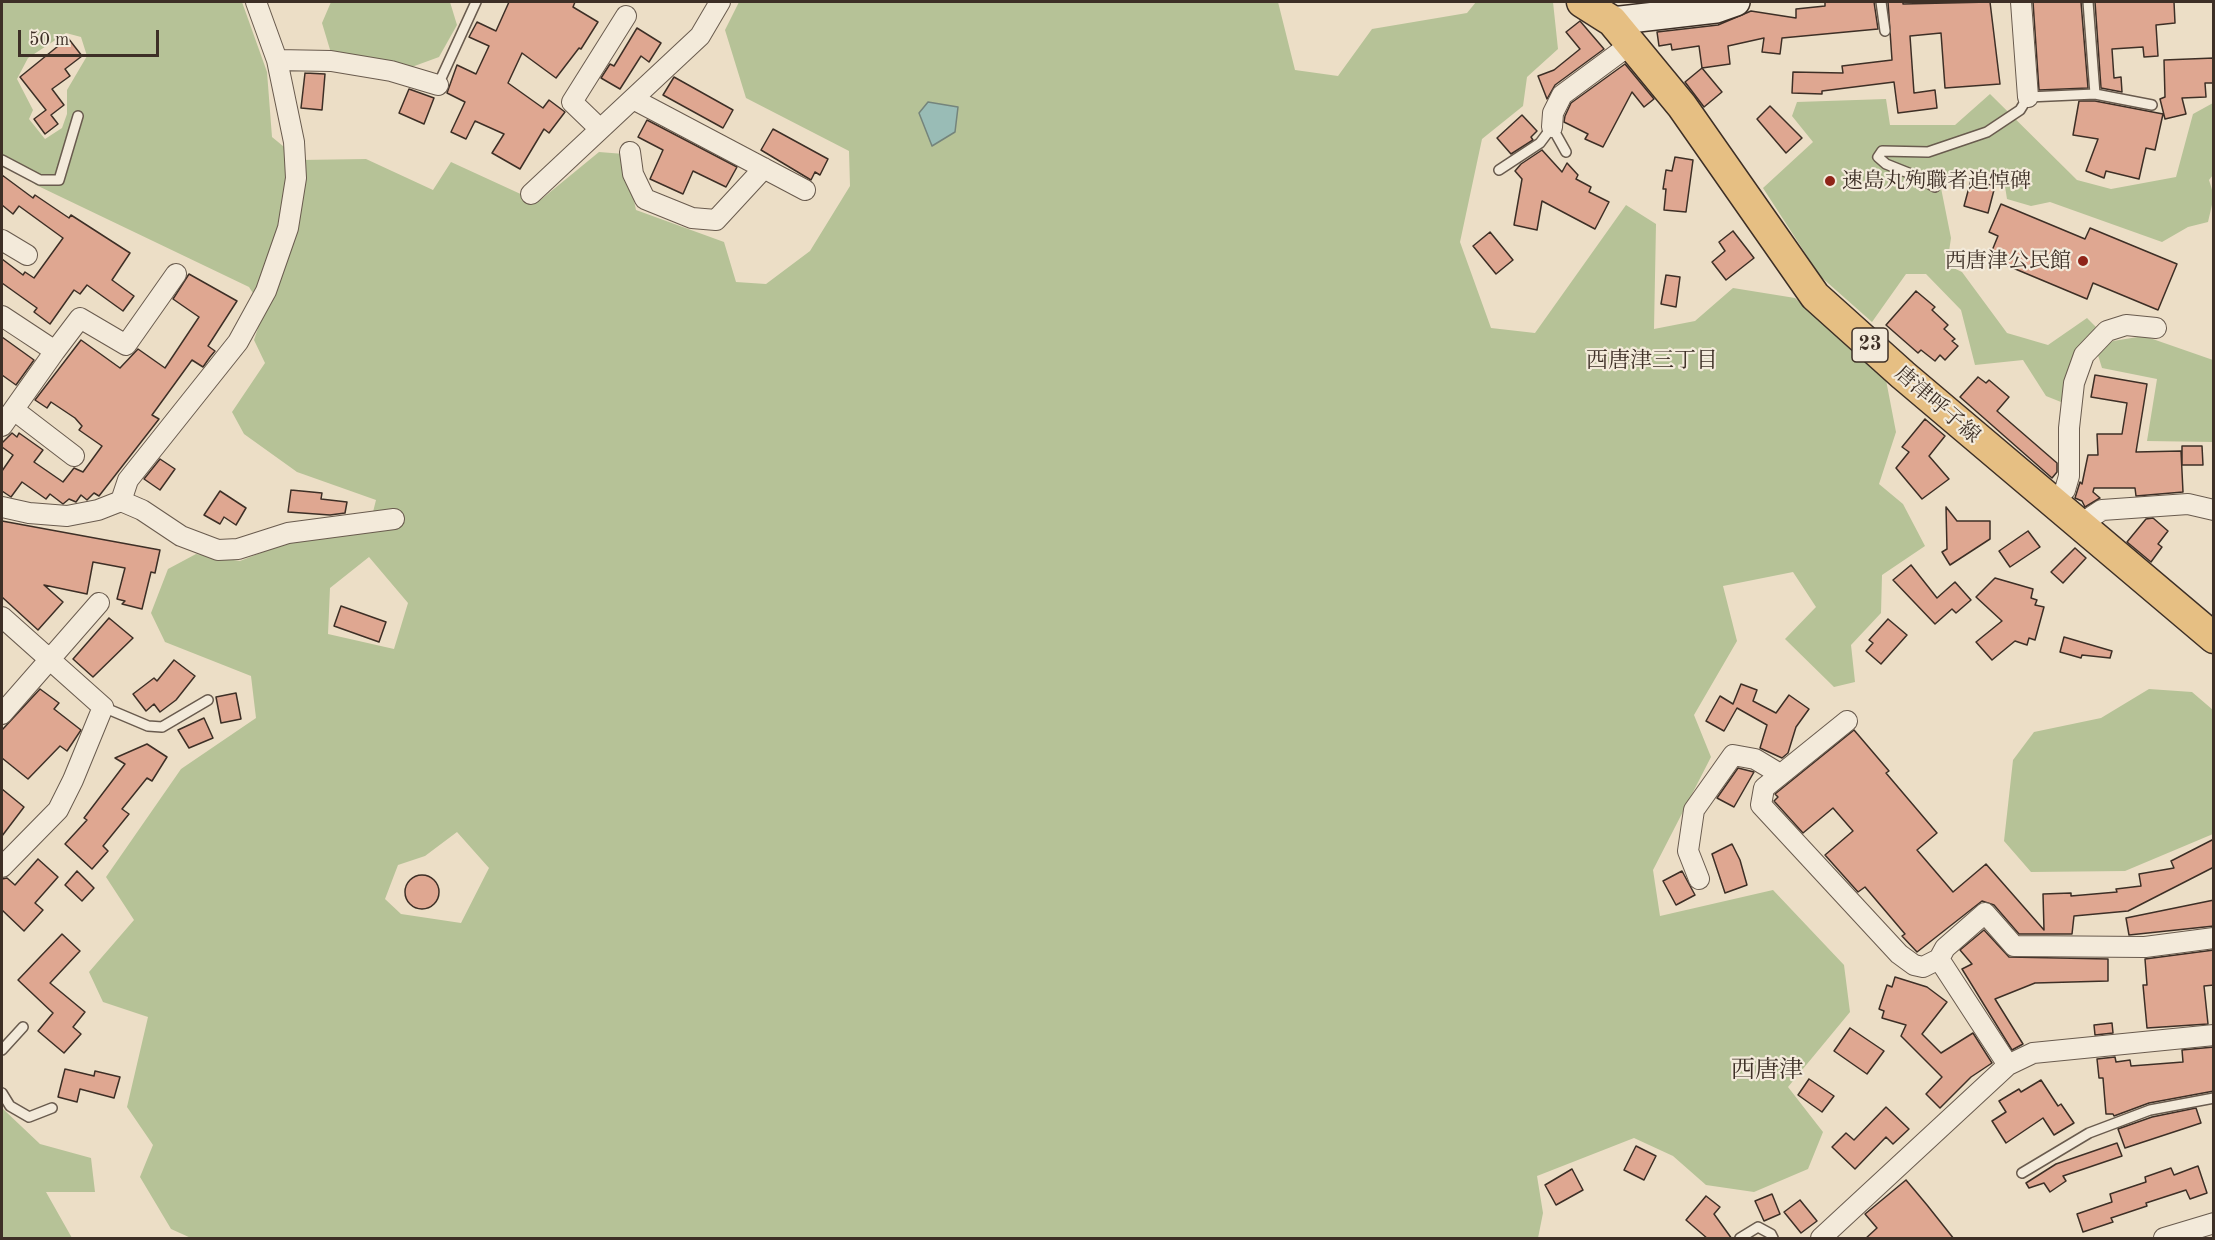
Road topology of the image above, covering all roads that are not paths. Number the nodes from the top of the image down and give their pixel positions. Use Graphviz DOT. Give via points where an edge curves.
graph roads {
  1 [pos="256,2"];
  2 [pos="476,2"];
  3 [pos="720,2"];
  4 [pos="1582,2"];
  5 [pos="1736,2"];
  6 [pos="1881,2"];
  7 [pos="2021,2"];
  8 [pos="2088,2"];
  9 [pos="626,16"];
  10 [pos="1885,31"];
  11 [pos="1622,33"];
  12 [pos="277,60"];
  13 [pos="438,85"];
  14 [pos="2095,94"];
  15 [pos="2028,97"];
  16 [pos="633,99"];
  17 [pos="2152,105"];
  18 [pos="78,116"];
  19 [pos="1552,127"];
  20 [pos="600,129"];
  21 [pos="630,152"];
  22 [pos="1566,152"];
  23 [pos="2,159"];
  24 [pos="764,168"];
  25 [pos="1499,170"];
  26 [pos="1935,187"];
  27 [pos="805,190"];
  28 [pos="531,194"];
  29 [pos="2,240"];
  30 [pos="27,255"];
  31 [pos="177,274"];
  32 [pos="2,316"];
  33 [pos="2156,328"];
  34 [pos="55,351"];
  35 [pos="14,410"];
  36 [pos="2,426"];
  37 [pos="74,456"];
  38 [pos="121,501"];
  39 [pos="2051,502"];
  40 [pos="2,507"];
  41 [pos="2214,510"];
  42 [pos="394,519"];
  43 [pos="2079,525"];
  44 [pos="99,603"];
  45 [pos="2,617"];
  46 [pos="2214,638"];
  47 [pos="50,658"];
  48 [pos="208,700"];
  49 [pos="104,707"];
  50 [pos="2,714"];
  51 [pos="1847,721"];
  52 [pos="1780,774"];
  53 [pos="2,867"];
  54 [pos="1699,879"];
  55 [pos="2214,938"];
  56 [pos="1939,959"];
  57 [pos="23,1027"];
  58 [pos="2214,1035"];
  59 [pos="2,1050"];
  60 [pos="2008,1065"];
  61 [pos="2,1093"];
  62 [pos="2214,1098"];
  63 [pos="52,1108"];
  64 [pos="2022,1173"];
  65 [pos="2214,1223"];
  66 [pos="1740,1239"];
  67 [pos="1773,1239"];
  68 [pos="1821,1239"];
  69 [pos="2164,1239"];
  1 -- 12 [label="street"];
  2 -- 13 [label="lane"];
  3 -- 16 [label="street" via="700,36"];
  4 -- 11 [label="main road, 唐津呼子線 / 23"];
  5 -- 11 [label="main road"];
  6 -- 10 [label="lane"];
  7 -- 15 [label="street"];
  8 -- 14 [label="lane"];
  9 -- 20 [label="street" via="572,102"];
  11 -- 19 [label="street" via="1562,95 1553,113"];
  11 -- 39 [label="main road, 唐津呼子線 / 23" via="1682,106 1815,296"];
  12 -- 13 [label="street" via="331,61 392,71"];
  12 -- 38 [label="street" via="294,142 296,178 288,228 269,281 238,342 128,480"];
  14 -- 15 [label="lane"];
  14 -- 17 [label="lane"];
  15 -- 26 [label="lane" via="2020,110 1987,132 1928,152 1882,151 1878,156 1886,164"];
  16 -- 20 [label="street"];
  16 -- 24 [label="street"];
  18 -- 23 [label="lane" via="59,180 40,180"];
  19 -- 22 [label="lane"];
  19 -- 25 [label="lane" via="1540,143"];
  20 -- 28 [label="street"];
  21 -- 24 [label="street" via="633,174 645,199 692,218 716,220"];
  24 -- 27 [label="street"];
  29 -- 30 [label="street"];
  31 -- 34 [label="street" via="126,345 80,318"];
  32 -- 34 [label="street"];
  33 -- 39 [label="street" via="2126,325 2107,331 2084,355 2074,383 2069,476 2065,490"];
  34 -- 35 [label="street"];
  35 -- 36 [label="street"];
  35 -- 37 [label="street"];
  38 -- 40 [label="street" via="67,516"];
  38 -- 42 [label="street" via="181,536 218,550 238,549 288,533"];
  39 -- 43 [label="main road, 唐津呼子線 / 23"];
  41 -- 43 [label="street" via="2188,504 2102,510"];
  43 -- 46 [label="main road, 唐津呼子線 / 23"];
  44 -- 47 [label="street"];
  45 -- 47 [label="street"];
  47 -- 49 [label="street"];
  47 -- 50 [label="street"];
  48 -- 49 [label="lane" via="162,727 148,726"];
  49 -- 53 [label="street" via="58,810"];
  51 -- 52 [label="street"];
  52 -- 54 [label="street" via="1755,759 1733,755 1694,810 1688,851"];
  52 -- 56 [label="street" via="1764,788 1761,805 1899,954 1923,967"];
  55 -- 56 [label="street" via="2145,947 2014,946 1985,913 1944,948"];
  56 -- 60 [label="street"];
  57 -- 59 [label="lane"];
  58 -- 60 [label="street" via="2032,1053"];
  60 -- 68 [label="street"];
  61 -- 63 [label="lane" via="10,1106 29,1118"];
  62 -- 64 [label="lane" via="2150,1110 2089,1133"];
  65 -- 69 [label="street"];
  66 -- 67 [label="lane" via="1758,1227"];
}
